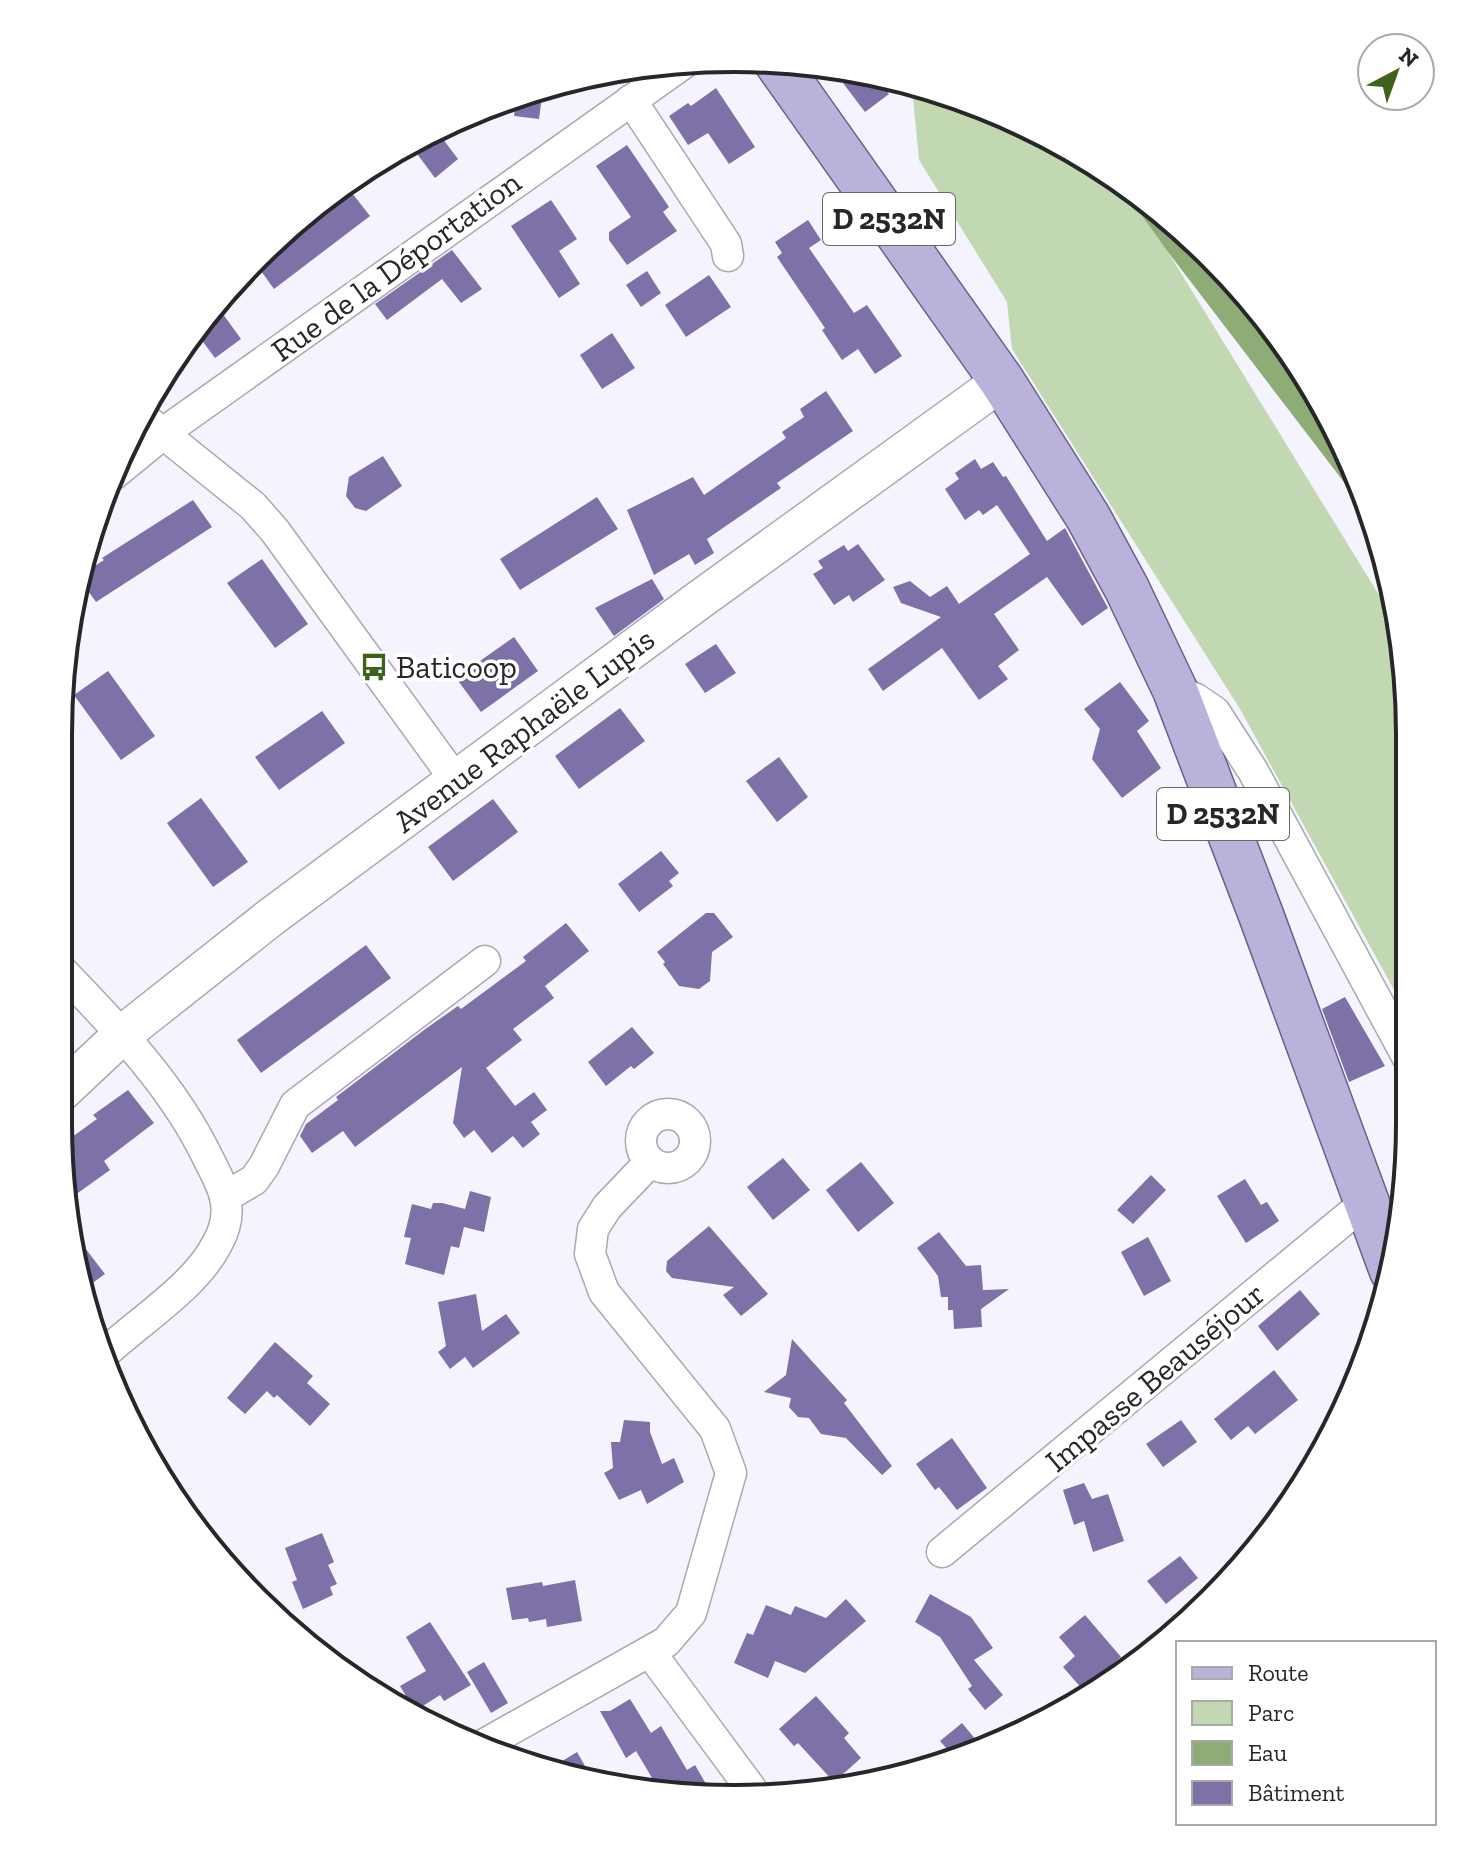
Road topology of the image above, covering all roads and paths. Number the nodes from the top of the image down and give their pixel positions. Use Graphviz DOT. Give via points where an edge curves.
graph roads {
  1 [pos="785,74"];
  2 [pos="665,76"];
  3 [pos="631,100"];
  4 [pos="728,256"];
  5 [pos="1002,381"];
  6 [pos="150,423"];
  7 [pos="163,434"];
  8 [pos="132,460"];
  9 [pos="1175,690"];
  10 [pos="457,782"];
  11 [pos="485,961"];
  12 [pos="72,981"];
  13 [pos="123,1034"];
  14 [pos="1396,1036"];
  15 [pos="72,1073"];
  16 [pos="650,1162"];
  17 [pos="225,1197"];
  18 [pos="1367,1201"];
  19 [pos="1384,1248"];
  20 [pos="111,1348"];
  21 [pos="942,1552"];
  22 [pos="650,1652"];
  23 [pos="493,1739"];
  24 [pos="748,1785"];
  1 -- 5 [label="main road, D 2532N"];
  2 -- 3 [label="street, Rue de la Déportation"];
  3 -- 4 [label="street" via="726,244"];
  3 -- 7 [label="street, Rue de la Déportation"];
  5 -- 9 [label="main road, D 2532N" via="1088,517"];
  5 -- 10 [label="street, Avenue Raphaële Lupis"];
  6 -- 7 [label="street"];
  7 -- 8 [label="street, Rue de la Déportation"];
  7 -- 10 [label="street" via="253,506 275,531"];
  9 -- 14 [label="street" via="1215,712 1253,771"];
  9 -- 18 [label="main road, D 2532N"];
  10 -- 13 [label="street, Avenue Raphaële Lupis" via="271,917"];
  11 -- 17 [label="street" via="295,1105 254,1180"];
  12 -- 13 [label="street"];
  13 -- 15 [label="street, Avenue Raphaële Lupis"];
  13 -- 17 [label="street" via="196,1134"];
  16 -- 22 [label="street" via="607,1207 593,1229 590,1254 604,1292 715,1429 731,1473 691,1613"];
  17 -- 20 [label="street" via="227,1215 215,1248 180,1288"];
  18 -- 19 [label="main road, D 2532N"];
  18 -- 21 [label="street, Impasse Beauséjour"];
  22 -- 23 [label="street"];
  22 -- 24 [label="street"];
}
